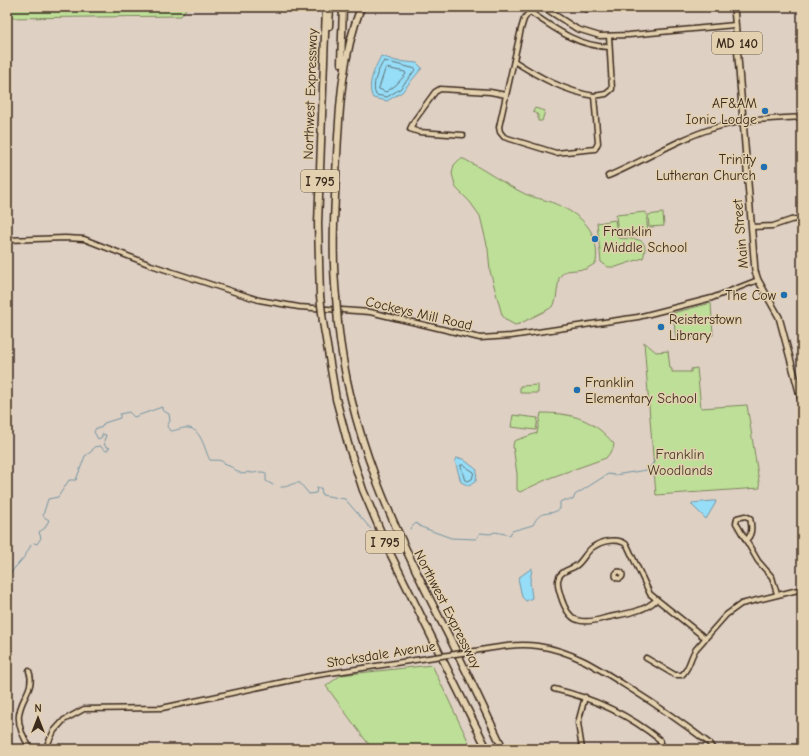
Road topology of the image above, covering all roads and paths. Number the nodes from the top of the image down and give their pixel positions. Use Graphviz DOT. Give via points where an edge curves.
graph roads {
  1 [pos="326,7"];
  2 [pos="330,7"];
  3 [pos="343,7"];
  4 [pos="361,7"];
  5 [pos="533,7"];
  6 [pos="543,7"];
  7 [pos="583,7"];
  8 [pos="611,7"];
  9 [pos="734,7"];
  10 [pos="530,12"];
  11 [pos="735,25"];
  12 [pos="609,36"];
  13 [pos="609,47"];
  14 [pos="514,61"];
  15 [pos="324,66"];
  16 [pos="506,95"];
  17 [pos="594,96"];
  18 [pos="339,106"];
  19 [pos="802,117"];
  20 [pos="743,122"];
  21 [pos="463,135"];
  22 [pos="608,176"];
  23 [pos="802,218"];
  24 [pos="752,228"];
  25 [pos="7,240"];
  26 [pos="758,280"];
  27 [pos="802,403"];
  28 [pos="746,540"];
  29 [pos="802,589"];
  30 [pos="777,594"];
  31 [pos="656,600"];
  32 [pos="705,638"];
  33 [pos="646,658"];
  34 [pos="29,671"];
  35 [pos="554,689"];
  36 [pos="585,697"];
  37 [pos="16,703"];
  38 [pos="16,733"];
  39 [pos="31,749"];
  40 [pos="45,749"];
  41 [pos="487,749"];
  42 [pos="503,749"];
  43 [pos="582,749"];
  44 [pos="660,749"];
  45 [pos="713,749"];
  1 -- 15 [label="highway, Northwest Expressway / I 795"];
  2 -- 15 [label="highway"];
  3 -- 18 [label="highway"];
  4 -- 18 [label="highway, Northwest Expressway / I 795" via="345,56"];
  5 -- 10 [label="street"];
  6 -- 12 [label="street" via="577,29"];
  7 -- 8 [label="street"];
  9 -- 11 [label="main road, Main Street / MD 140"];
  10 -- 13 [label="street" via="573,40 592,46"];
  10 -- 14 [label="street" via="522,24"];
  11 -- 12 [label="street"];
  11 -- 20 [label="main road, Main Street / MD 140"];
  12 -- 13 [label="street"];
  13 -- 17 [label="street" via="612,89 606,94"];
  14 -- 16 [label="street"];
  14 -- 17 [label="street" via="569,91"];
  15 -- 41 [label="highway, Northwest Expressway / I 795, bridge" via="318,224 320,296 322,322 336,399 363,490 389,552"];
  16 -- 17 [label="street" via="499,127 502,135 559,153 591,150 597,147"];
  16 -- 21 [label="street" via="440,88 410,129"];
  18 -- 42 [label="highway, Northwest Expressway / I 795, bridge" via="334,275 338,323 350,395 377,484 413,567"];
  19 -- 20 [label="street"];
  20 -- 22 [label="street" via="704,131"];
  20 -- 24 [label="main road, Main Street / MD 140"];
  23 -- 24 [label="street" via="773,226"];
  24 -- 26 [label="main road, Main Street / MD 140"];
  25 -- 26 [label="street, Cockeys Mill Road" via="84,239 151,265 259,300 299,307 370,312 480,338 511,336 638,316 712,298"];
  26 -- 27 [label="main road, Main Street / MD 140" via="779,317"];
  28 -- 28 [label="street" via="736,523 737,518 745,516 750,518 752,532"];
  28 -- 30 [label="street" via="758,561 772,577"];
  29 -- 30 [label="street"];
  30 -- 32 [label="street" via="748,601 735,608"];
  31 -- 31 [label="street" via="644,585 626,545 618,540 593,547 577,565 561,573 558,582 566,611 572,618 581,622 592,622 642,609"];
  31 -- 32 [label="street"];
  32 -- 33 [label="street" via="693,653 682,675 675,676"];
  34 -- 37 [label="street" via="30,680"];
  35 -- 36 [label="street"];
  36 -- 43 [label="street" via="578,723"];
  36 -- 44 [label="street" via="612,708 657,738 661,742"];
  38 -- 39 [label="street"];
  40 -- 45 [label="street, Stocksdale Avenue, bridge" via="54,731 64,720 84,709 162,708 311,676 507,646 529,646 558,650 599,668 656,705 709,743"];
}
